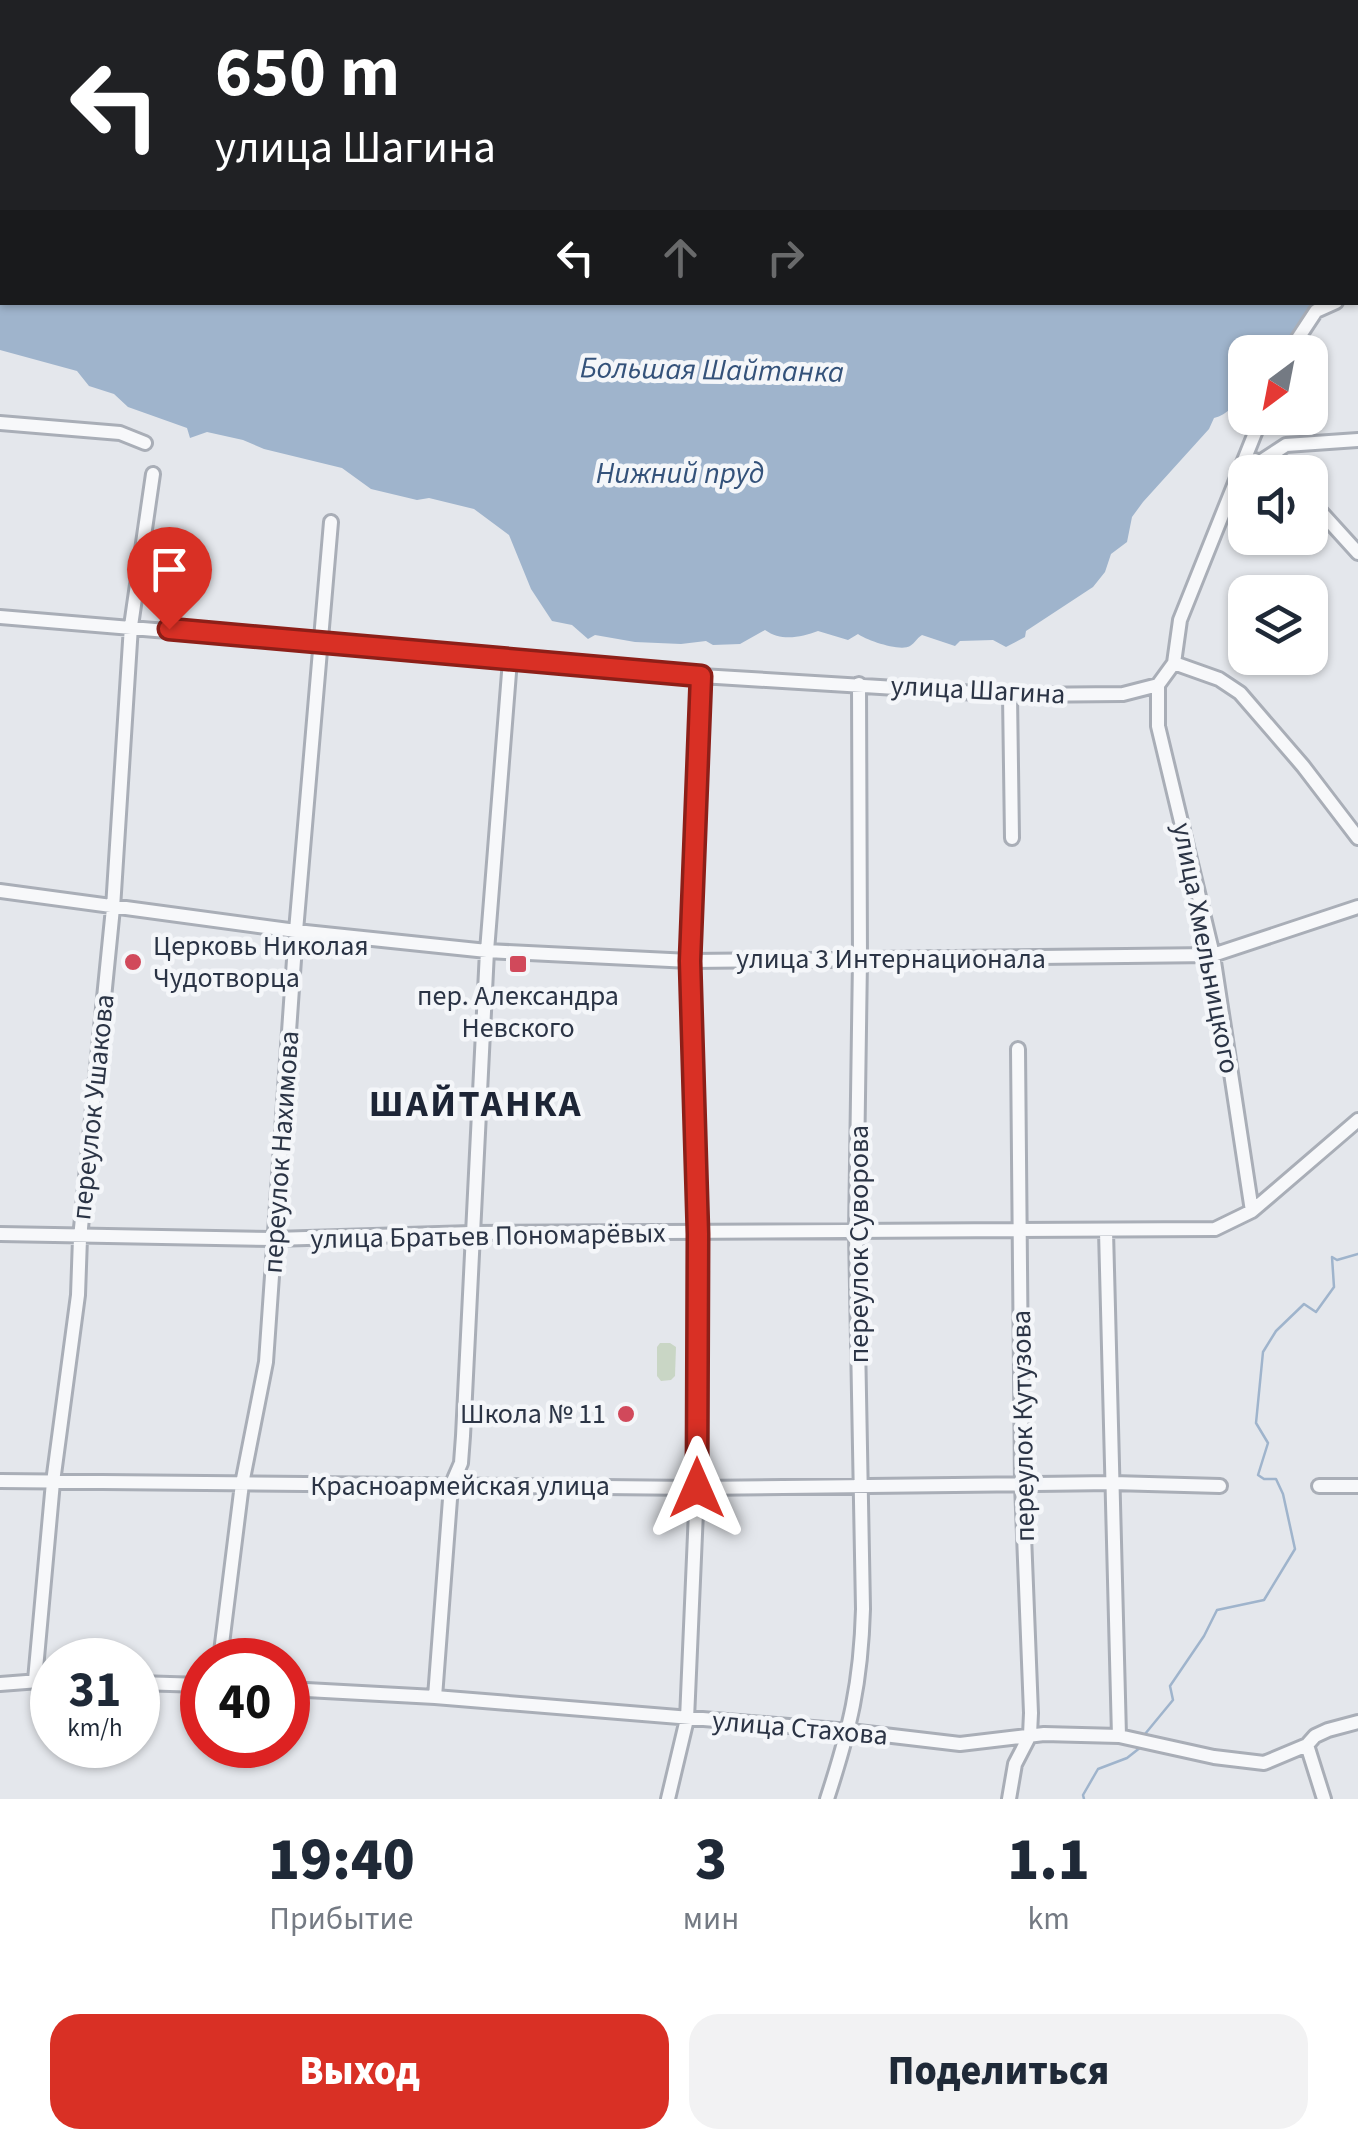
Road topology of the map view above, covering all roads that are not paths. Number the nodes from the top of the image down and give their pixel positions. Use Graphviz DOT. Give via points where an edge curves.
graph roads {
  1 [pos="1329,305"];
  2 [pos="1300,335"];
  3 [pos="0,423"];
  4 [pos="1358,440"];
  5 [pos="144,442"];
  6 [pos="1263,455"];
  7 [pos="153,474"];
  8 [pos="1228,516"];
  9 [pos="1328,520"];
  10 [pos="331,522"];
  11 [pos="1358,553"];
  12 [pos="0,617"];
  13 [pos="131,626"];
  14 [pos="321,642"];
  15 [pos="510,660"];
  16 [pos="1174,663"];
  17 [pos="701,676"];
  18 [pos="859,684"];
  19 [pos="1158,685"];
  20 [pos="1010,695"];
  21 [pos="1012,838"];
  22 [pos="1358,838"];
  23 [pos="0,891"];
  24 [pos="1358,906"];
  25 [pos="113,908"];
  26 [pos="296,931"];
  27 [pos="487,951"];
  28 [pos="1214,955"];
  29 [pos="860,960"];
  30 [pos="690,961"];
  31 [pos="1018,1049"];
  32 [pos="1358,1120"];
  33 [pos="1252,1211"];
  34 [pos="1106,1231"];
  35 [pos="1020,1232"];
  36 [pos="0,1234"];
  37 [pos="472,1234"];
  38 [pos="698,1234"];
  39 [pos="856,1234"];
  40 [pos="80,1238"];
  41 [pos="274,1239"];
  42 [pos="0,1481"];
  43 [pos="53,1482"];
  44 [pos="1113,1483"];
  45 [pos="242,1484"];
  46 [pos="1022,1484"];
  47 [pos="452,1486"];
  48 [pos="1220,1486"];
  49 [pos="1319,1486"];
  50 [pos="1358,1486"];
  51 [pos="697,1488"];
  52 [pos="863,1488"];
  53 [pos="38,1638"];
  54 [pos="223,1638"];
  55 [pos="30,1680"];
  56 [pos="0,1684"];
  57 [pos="310,1690"];
  58 [pos="435,1697"];
  59 [pos="687,1719"];
  60 [pos="1358,1722"];
  61 [pos="850,1731"];
  62 [pos="1030,1735"];
  63 [pos="1119,1736"];
  64 [pos="1307,1745"];
  65 [pos="668,1799"];
  66 [pos="827,1799"];
  67 [pos="1009,1799"];
  68 [pos="1324,1799"];
  1 -- 2 [label="street" via="1316,311"];
  3 -- 5 [label="street"];
  4 -- 6 [label="street" via="1286,445"];
  7 -- 13 [label="street, переулок Ушакова"];
  8 -- 16 [label="street" via="1180,620"];
  9 -- 11 [label="street"];
  10 -- 14 [label="street, переулок Нахимова"];
  12 -- 13 [label="street, улица Шагина"];
  13 -- 14 [label="street, улица Шагина"];
  13 -- 25 [label="street, переулок Ушакова"];
  14 -- 15 [label="street, улица Шагина"];
  14 -- 26 [label="street, переулок Нахимова"];
  15 -- 17 [label="street, улица Шагина"];
  15 -- 27 [label="street"];
  16 -- 19 [label="street"];
  16 -- 22 [label="street" via="1240,693"];
  17 -- 18 [label="street, улица Шагина"];
  17 -- 30 [label="street"];
  18 -- 20 [label="street, улица Шагина"];
  18 -- 29 [label="street, переулок Суворова"];
  19 -- 20 [label="street, улица Шагина" via="1123,694"];
  19 -- 28 [label="street, улица Хмельницкого" via="1158,726"];
  20 -- 21 [label="street"];
  23 -- 25 [label="street, улица 3 Интернационала"];
  24 -- 28 [label="street, улица 3 Интернационала"];
  25 -- 26 [label="street, улица 3 Интернационала"];
  25 -- 40 [label="street, переулок Ушакова"];
  26 -- 27 [label="street, улица 3 Интернационала"];
  26 -- 41 [label="street, переулок Нахимова"];
  27 -- 30 [label="street, улица 3 Интернационала"];
  27 -- 37 [label="street"];
  28 -- 29 [label="street, улица 3 Интернационала"];
  28 -- 33 [label="street, улица Хмельницкого"];
  29 -- 30 [label="street, улица 3 Интернационала"];
  29 -- 39 [label="street, переулок Суворова"];
  30 -- 38 [label="street"];
  31 -- 35 [label="street, переулок Кутузова"];
  32 -- 33 [label="street, улица Братьев Пономарёвых"];
  33 -- 34 [label="street, улица Братьев Пономарёвых" via="1215,1229"];
  34 -- 35 [label="street, улица Братьев Пономарёвых"];
  34 -- 44 [label="street"];
  35 -- 39 [label="street, улица Братьев Пономарёвых"];
  35 -- 46 [label="street, переулок Кутузова"];
  36 -- 40 [label="street, улица Братьев Пономарёвых"];
  37 -- 38 [label="street, улица Братьев Пономарёвых"];
  37 -- 41 [label="street, улица Братьев Пономарёвых"];
  37 -- 47 [label="street" via="463,1436"];
  38 -- 39 [label="street, улица Братьев Пономарёвых"];
  38 -- 51 [label="street"];
  39 -- 52 [label="street, переулок Суворова"];
  40 -- 41 [label="street, улица Братьев Пономарёвых"];
  40 -- 43 [label="street, переулок Ушакова"];
  41 -- 45 [label="street, переулок Нахимова" via="266,1362"];
  42 -- 43 [label="street, Красноармейская улица"];
  43 -- 45 [label="street, Красноармейская улица"];
  43 -- 53 [label="street, переулок Ушакова"];
  44 -- 46 [label="street, Красноармейская улица"];
  44 -- 48 [label="street, Красноармейская улица"];
  44 -- 63 [label="street"];
  45 -- 47 [label="street, Красноармейская улица"];
  45 -- 54 [label="street, переулок Нахимова"];
  46 -- 52 [label="street, Красноармейская улица"];
  46 -- 62 [label="street, переулок Кутузова"];
  47 -- 51 [label="street, Красноармейская улица"];
  47 -- 58 [label="street"];
  49 -- 50 [label="street"];
  51 -- 52 [label="street, Красноармейская улица"];
  51 -- 59 [label="street"];
  52 -- 61 [label="street, переулок Суворова" via="861,1667"];
  55 -- 56 [label="street"];
  57 -- 58 [label="street, улица Стахова"];
  58 -- 59 [label="street, улица Стахова"];
  59 -- 61 [label="street, улица Стахова"];
  59 -- 65 [label="street"];
  60 -- 64 [label="street, улица Стахова"];
  61 -- 62 [label="street, улица Стахова" via="960,1744"];
  61 -- 66 [label="street, переулок Суворова"];
  62 -- 63 [label="street, улица Стахова"];
  62 -- 67 [label="street, переулок Кутузова" via="1015,1764"];
  63 -- 64 [label="street, улица Стахова" via="1264,1763"];
  64 -- 68 [label="street"];
}
